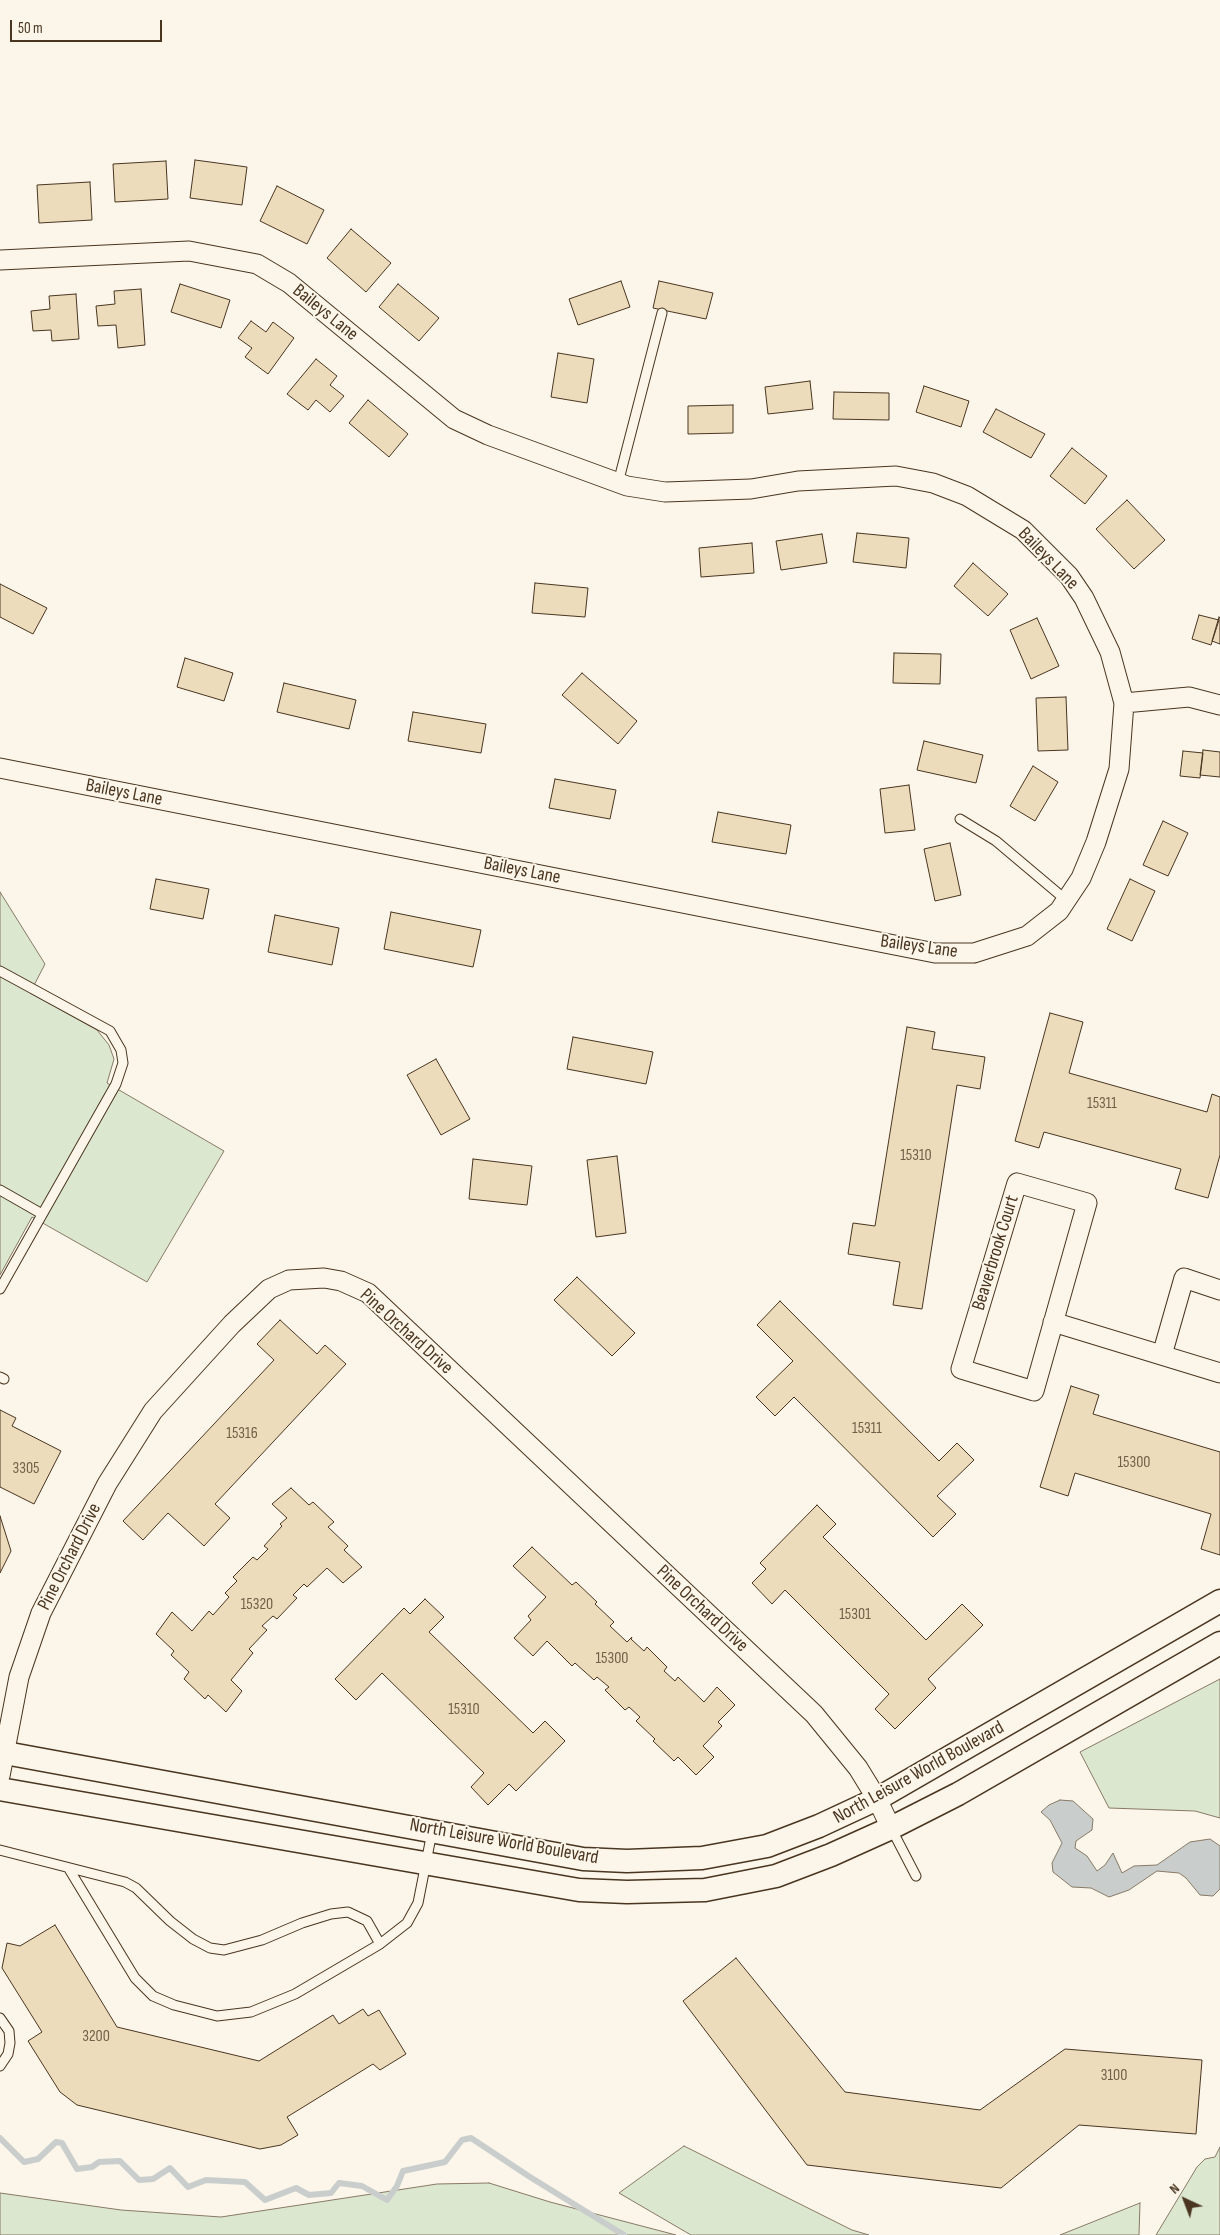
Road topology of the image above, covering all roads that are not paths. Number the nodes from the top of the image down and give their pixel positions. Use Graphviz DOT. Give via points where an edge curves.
graph roads {
  1 [pos="0,260"];
  2 [pos="662,313"];
  3 [pos="618,483"];
  4 [pos="1124,703"];
  5 [pos="1220,705"];
  6 [pos="0,768"];
  7 [pos="960,819"];
  8 [pos="1066,900"];
  9 [pos="0,971"];
  10 [pos="0,1190"];
  11 [pos="42,1214"];
  12 [pos="0,1289"];
  13 [pos="1220,1290"];
  14 [pos="1053,1322"];
  15 [pos="1162,1355"];
  16 [pos="1220,1373"];
  17 [pos="1220,1601"];
  18 [pos="1220,1643"];
  19 [pos="2,1752"];
  20 [pos="0,1776"];
  21 [pos="0,1789"];
  22 [pos="877,1799"];
  23 [pos="891,1828"];
  24 [pos="433,1831"];
  25 [pos="0,1850"];
  26 [pos="426,1863"];
  27 [pos="69,1869"];
  28 [pos="916,1876"];
  29 [pos="380,1944"];
  30 [pos="0,2018"];
  31 [pos="0,2066"];
  1 -- 3 [label="street, Baileys Lane" via="189,250 257,264 289,283 454,419 488,435"];
  2 -- 3 [label="lane"];
  3 -- 4 [label="street, Baileys Lane" via="665,492 751,489 798,481 896,476 933,483 967,496 1023,530 1069,576 1084,598 1110,652"];
  4 -- 5 [label="street" via="1189,697"];
  4 -- 8 [label="street, Baileys Lane" via="1119,769 1096,842"];
  6 -- 8 [label="street, Baileys Lane" via="935,953 974,954 1027,936 1059,911"];
  7 -- 8 [label="lane" via="996,841"];
  9 -- 11 [label="lane" via="105,1027 121,1050 123,1064 116,1084"];
  10 -- 11 [label="lane"];
  11 -- 12 [label="lane"];
  13 -- 15 [label="street" via="1184,1278"];
  14 -- 14 [label="street, Beaverbrook Court" via="1087,1203 1017,1183 961,1369 1034,1391"];
  14 -- 15 [label="street"];
  15 -- 16 [label="street"];
  17 -- 22 [label="street, North Leisure World Boulevard"];
  18 -- 23 [label="street, North Leisure World Boulevard" via="958,1794"];
  19 -- 20 [label="street, Pine Orchard Drive"];
  19 -- 22 [label="street, Pine Orchard Drive" via="18,1678 41,1613 108,1484 153,1411 232,1324 269,1289 289,1280 324,1278 341,1280 368,1293 397,1319 814,1714 858,1768"];
  19 -- 24 [label="street, North Leisure World Boulevard"];
  21 -- 26 [label="street, North Leisure World Boulevard"];
  22 -- 23 [label="street, Pine Orchard Drive"];
  22 -- 24 [label="street, North Leisure World Boulevard" via="767,1846 702,1858 583,1859"];
  23 -- 26 [label="street, North Leisure World Boulevard" via="832,1856 776,1876 705,1890 579,1890"];
  23 -- 28 [label="lane"];
  24 -- 26 [label="lane"];
  25 -- 27 [label="lane"];
  26 -- 29 [label="lane" via="418,1902 407,1924"];
  27 -- 29 [label="lane" via="111,1878 136,1888 170,1921 210,1948 224,1950 262,1940 331,1914 348,1912 367,1921"];
  27 -- 29 [label="lane" via="135,1978 153,1996 217,2016 251,2012 295,1994"];
  30 -- 31 [label="lane" via="8,2031 10,2043 8,2054"];
}
